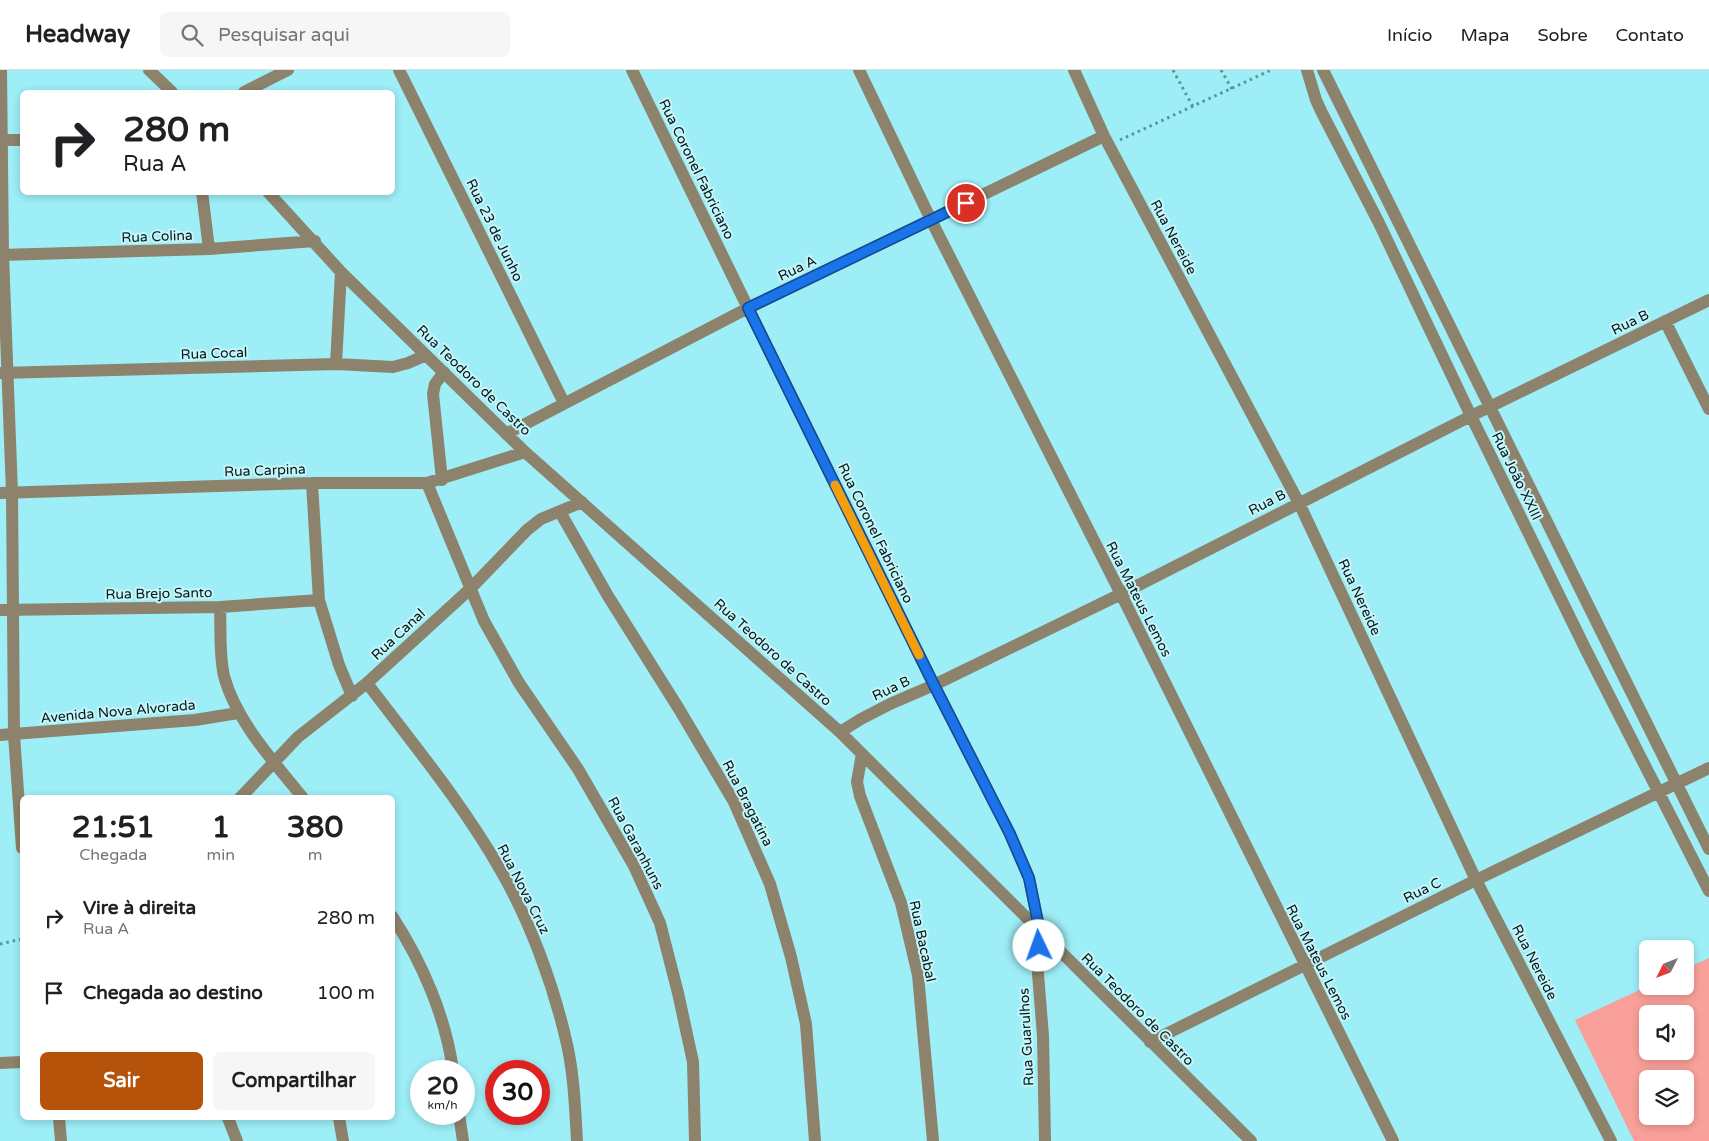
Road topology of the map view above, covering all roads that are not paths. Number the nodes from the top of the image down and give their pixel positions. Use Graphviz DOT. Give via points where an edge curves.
graph roads {
  1 [pos="1,70"];
  2 [pos="288,70"];
  3 [pos="400,70"];
  4 [pos="632,70"];
  5 [pos="859,70"];
  6 [pos="1074,70"];
  7 [pos="1307,70"];
  8 [pos="1323,70"];
  9 [pos="153,72"];
  10 [pos="170,90"];
  11 [pos="248,90"];
  12 [pos="1,140"];
  13 [pos="20,140"];
  14 [pos="1107,141"];
  15 [pos="202,195"];
  16 [pos="271,195"];
  17 [pos="931,220"];
  18 [pos="315,241"];
  19 [pos="209,249"];
  20 [pos="2,255"];
  21 [pos="341,272"];
  22 [pos="1709,300"];
  23 [pos="748,308"];
  24 [pos="1665,321"];
  25 [pos="426,355"];
  26 [pos="336,364"];
  27 [pos="444,372"];
  28 [pos="3,373"];
  29 [pos="564,403"];
  30 [pos="1490,406"];
  31 [pos="1709,409"];
  32 [pos="1471,416"];
  33 [pos="506,434"];
  34 [pos="525,452"];
  35 [pos="442,480"];
  36 [pos="312,483"];
  37 [pos="427,483"];
  38 [pos="6,493"];
  39 [pos="582,502"];
  40 [pos="1299,503"];
  41 [pos="560,512"];
  42 [pos="470,588"];
  43 [pos="1121,594"];
  44 [pos="318,600"];
  45 [pos="220,607"];
  46 [pos="6,609"];
  47 [pos="367,683"];
  48 [pos="934,685"];
  49 [pos="352,696"];
  50 [pos="238,712"];
  51 [pos="840,732"];
  52 [pos="0,735"];
  53 [pos="14,735"];
  54 [pos="862,754"];
  55 [pos="273,761"];
  56 [pos="1709,768"];
  57 [pos="1676,784"];
  58 [pos="1660,793"];
  59 [pos="243,795"];
  60 [pos="301,795"];
  61 [pos="20,818"];
  62 [pos="1709,849"];
  63 [pos="1476,880"];
  64 [pos="1709,890"];
  65 [pos="395,921"];
  66 [pos="1040,932"];
  67 [pos="1304,965"];
  68 [pos="1150,1042"];
  69 [pos="450,1060"];
  70 [pos="20,1062"];
  71 [pos="0,1063"];
  72 [pos="59,1120"];
  73 [pos="229,1120"];
  74 [pos="339,1120"];
  75 [pos="461,1125"];
  76 [pos="61,1141"];
  77 [pos="237,1141"];
  78 [pos="343,1141"];
  79 [pos="463,1141"];
  80 [pos="577,1141"];
  81 [pos="695,1141"];
  82 [pos="814,1141"];
  83 [pos="933,1141"];
  84 [pos="1046,1141"];
  85 [pos="1251,1141"];
  86 [pos="1393,1141"];
  87 [pos="1611,1141"];
  1 -- 12 [label="street"];
  2 -- 11 [label="street"];
  3 -- 29 [label="street, Rua 23 de Junho"];
  4 -- 23 [label="street, Rua Coronel Fabriciano"];
  5 -- 17 [label="street, Rua Mateus Lemos"];
  6 -- 14 [label="street, Rua Nereide"];
  7 -- 32 [label="street, Rua João XXIII" via="1322,113 1378,221"];
  8 -- 30 [label="street, Rua João XXIII"];
  9 -- 10 [label="street"];
  12 -- 13 [label="street"];
  12 -- 20 [label="street"];
  14 -- 17 [label="street, Rua A"];
  14 -- 40 [label="street, Rua Nereide"];
  15 -- 19 [label="street"];
  16 -- 18 [label="street, Rua Teodoro de Castro"];
  17 -- 23 [label="street, Rua A"];
  17 -- 43 [label="street, Rua Mateus Lemos"];
  18 -- 19 [label="street, Rua Colina"];
  18 -- 21 [label="street, Rua Teodoro de Castro"];
  19 -- 20 [label="street, Rua Colina"];
  20 -- 28 [label="street"];
  21 -- 25 [label="street, Rua Teodoro de Castro"];
  21 -- 26 [label="street"];
  22 -- 24 [label="street, Rua B"];
  23 -- 29 [label="street, Rua A"];
  23 -- 48 [label="street, Rua Coronel Fabriciano"];
  24 -- 30 [label="street, Rua B"];
  24 -- 31 [label="street"];
  25 -- 26 [label="street, Rua Cocal" via="393,366"];
  25 -- 27 [label="street, Rua Teodoro de Castro"];
  26 -- 28 [label="street, Rua Cocal"];
  27 -- 33 [label="street, Rua Teodoro de Castro"];
  27 -- 35 [label="street" via="432,394"];
  28 -- 38 [label="street"];
  29 -- 33 [label="street, Rua A"];
  30 -- 32 [label="street, Rua B"];
  30 -- 57 [label="street, Rua João XXIII"];
  32 -- 40 [label="street, Rua B"];
  32 -- 58 [label="street, Rua João XXIII"];
  33 -- 34 [label="street, Rua Teodoro de Castro"];
  34 -- 35 [label="street, Rua Carpina"];
  34 -- 39 [label="street, Rua Teodoro de Castro"];
  35 -- 37 [label="street, Rua Carpina"];
  36 -- 37 [label="street, Rua Carpina"];
  36 -- 38 [label="street, Rua Carpina"];
  36 -- 44 [label="street"];
  37 -- 42 [label="street, Rua Garanhuns"];
  38 -- 46 [label="street"];
  39 -- 41 [label="street, Rua Canal"];
  39 -- 51 [label="street, Rua Teodoro de Castro"];
  40 -- 43 [label="street, Rua B"];
  40 -- 63 [label="street, Rua Nereide"];
  41 -- 42 [label="street, Rua Canal" via="541,518"];
  41 -- 82 [label="street, Rua Bragatina" via="734,802 770,884 806,1024"];
  42 -- 47 [label="street, Rua Canal"];
  42 -- 81 [label="street, Rua Garanhuns" via="484,622 519,683 578,768 634,866 660,923 693,1062"];
  43 -- 48 [label="street, Rua B"];
  43 -- 67 [label="street, Rua Mateus Lemos"];
  44 -- 45 [label="street, Rua Brejo Santo"];
  44 -- 49 [label="street"];
  45 -- 46 [label="street, Rua Brejo Santo"];
  45 -- 50 [label="street" via="224,674"];
  46 -- 53 [label="street"];
  47 -- 49 [label="street, Rua Canal"];
  47 -- 80 [label="street, Rua Nova Cruz" via="474,827 502,872 530,931 554,993 566,1041 574,1085"];
  48 -- 51 [label="street, Rua B" via="890,704"];
  48 -- 66 [label="street, Rua Coronel Fabriciano" via="1029,878"];
  49 -- 55 [label="street, Rua Canal" via="298,737"];
  50 -- 53 [label="street, Avenida Nova Alvorada" via="194,720"];
  50 -- 55 [label="street"];
  51 -- 54 [label="street, Rua Teodoro de Castro"];
  52 -- 53 [label="street, Avenida Nova Alvorada"];
  53 -- 61 [label="street"];
  54 -- 66 [label="street, Rua Teodoro de Castro"];
  54 -- 83 [label="street, Rua Bacabal" via="857,782 860,796 900,903 918,975"];
  55 -- 59 [label="street, Rua Canal"];
  55 -- 60 [label="street"];
  56 -- 57 [label="street, Rua C"];
  57 -- 58 [label="street, Rua C"];
  57 -- 62 [label="street, Rua João XXIII"];
  58 -- 63 [label="street, Rua C"];
  58 -- 64 [label="street, Rua João XXIII"];
  63 -- 67 [label="street, Rua C"];
  63 -- 87 [label="street, Rua Nereide"];
  65 -- 69 [label="street" via="418,960 430,989"];
  66 -- 68 [label="street, Rua Teodoro de Castro"];
  66 -- 84 [label="street, Rua Guarulhos" via="1038,974"];
  67 -- 68 [label="street, Rua C"];
  67 -- 86 [label="street, Rua Mateus Lemos"];
  68 -- 85 [label="street, Rua Teodoro de Castro"];
  70 -- 71 [label="street"];
  72 -- 76 [label="street"];
  73 -- 77 [label="street"];
  74 -- 78 [label="street"];
  75 -- 79 [label="street"];
}
